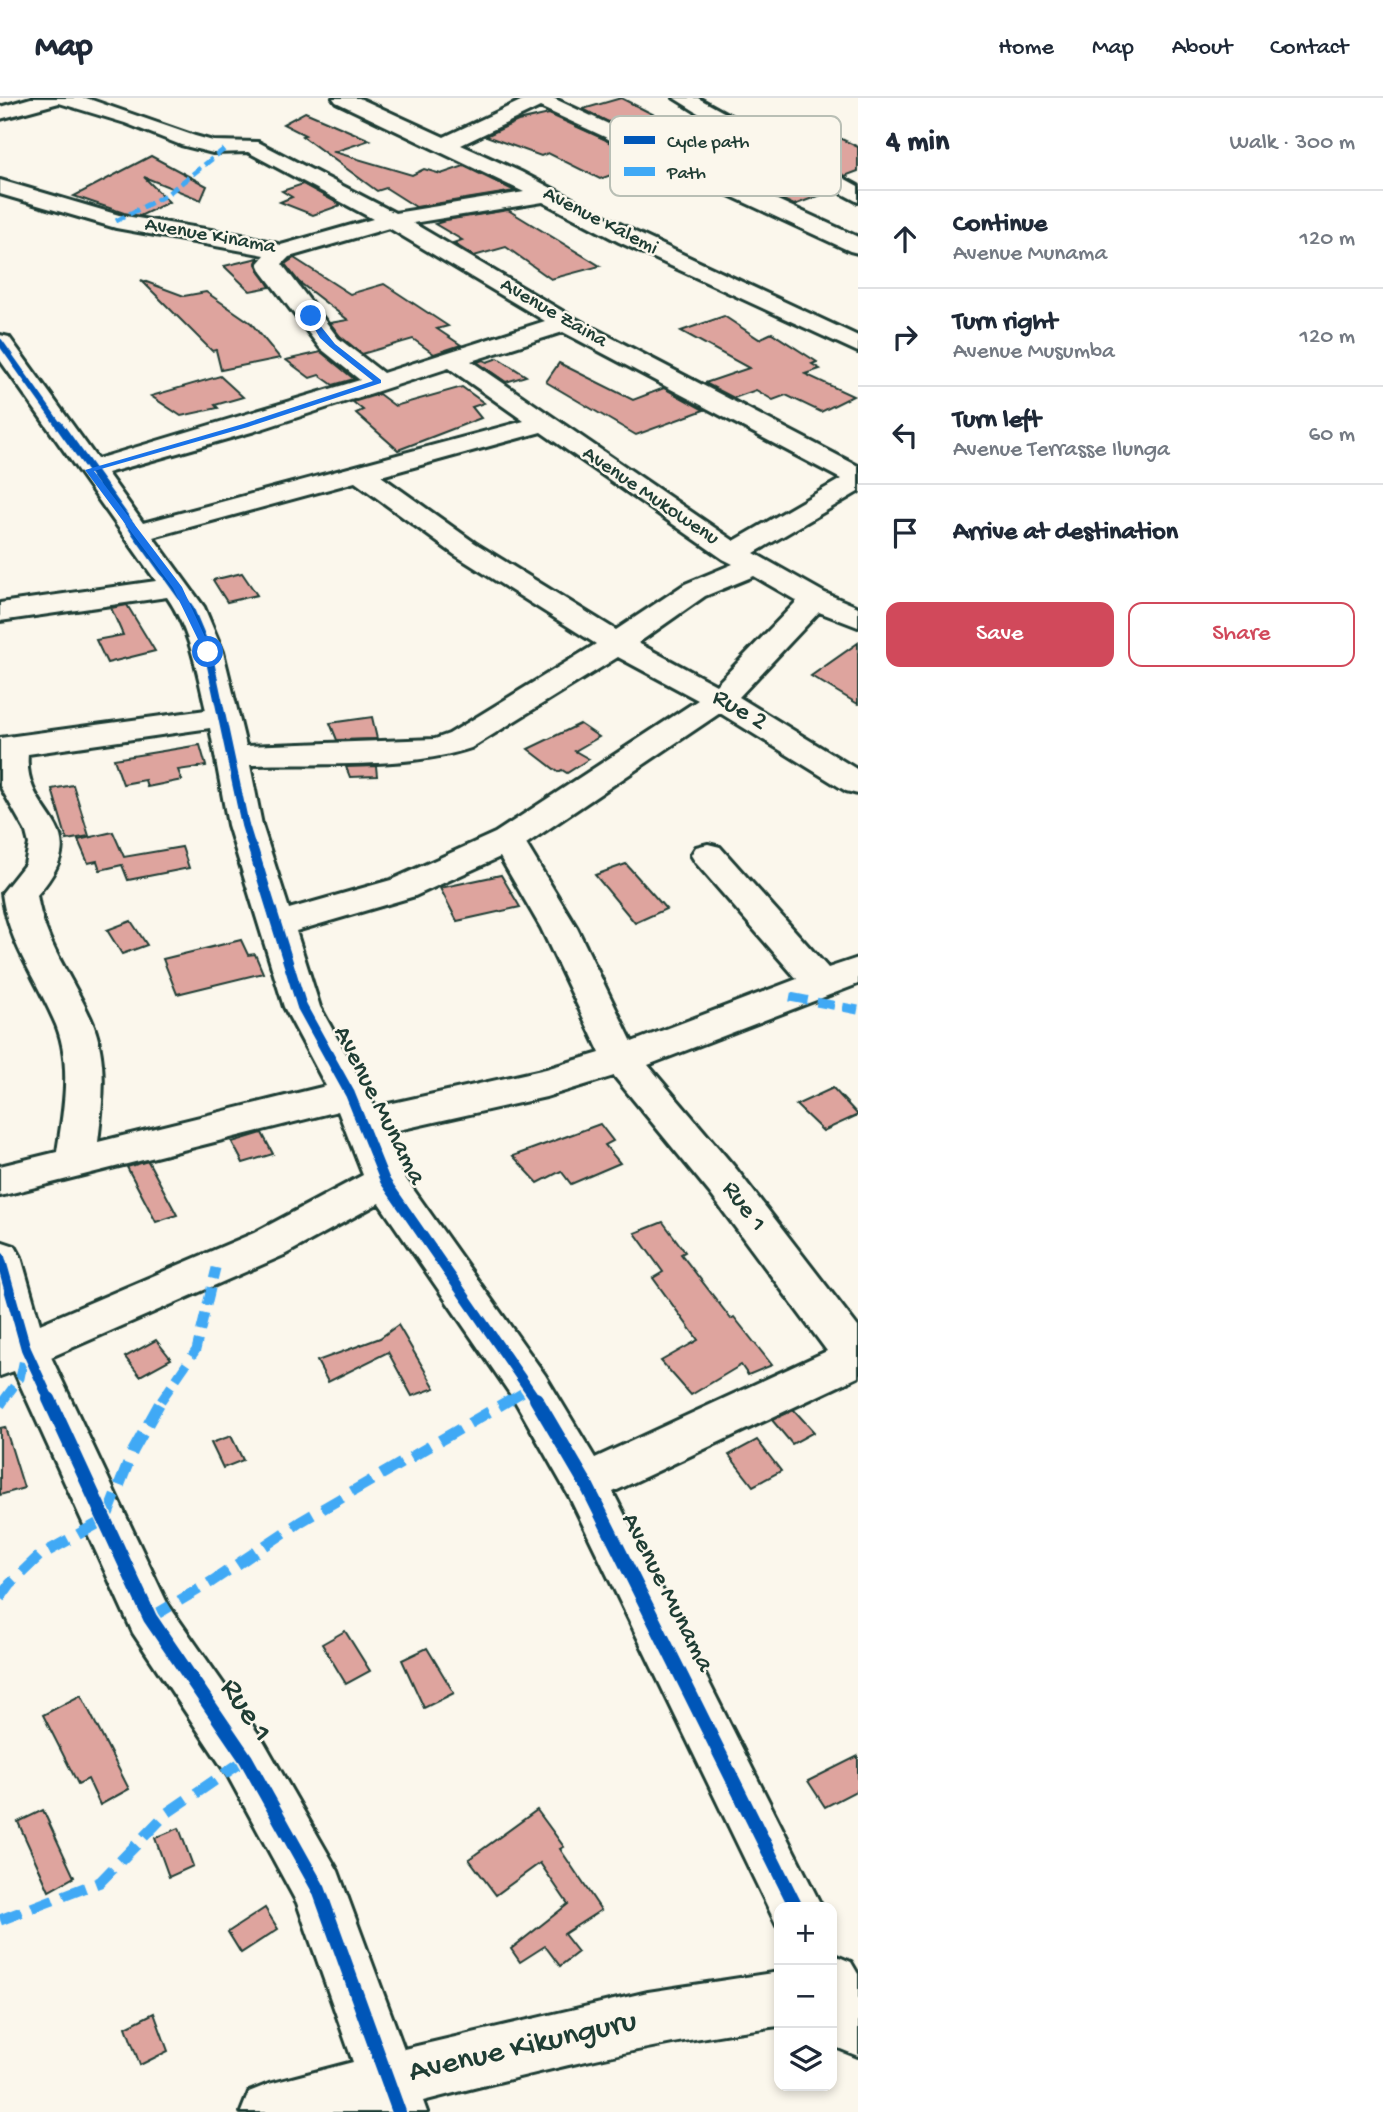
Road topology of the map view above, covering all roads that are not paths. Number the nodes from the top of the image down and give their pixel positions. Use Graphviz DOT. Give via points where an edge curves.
graph roads {
  1 [pos="53,98"];
  2 [pos="65,98"];
  3 [pos="343,98"];
  4 [pos="684,98"];
  5 [pos="542,99"];
  6 [pos="0,113"];
  7 [pos="714,116"];
  8 [pos="610,133"];
  9 [pos="445,145"];
  10 [pos="841,186"];
  11 [pos="0,187"];
  12 [pos="544,195"];
  13 [pos="858,195"];
  14 [pos="750,196"];
  15 [pos="392,220"];
  16 [pos="858,246"];
  17 [pos="281,252"];
  18 [pos="565,323"];
  19 [pos="0,342"];
  20 [pos="858,345"];
  21 [pos="453,360"];
  22 [pos="378,381"];
  23 [pos="542,424"];
  24 [pos="89,470"];
  25 [pos="361,474"];
  26 [pos="858,478"];
  27 [pos="136,533"];
  28 [pos="743,559"];
  29 [pos="177,587"];
  30 [pos="815,599"];
  31 [pos="0,612"];
  32 [pos="858,618"];
  33 [pos="617,644"];
  34 [pos="720,699"];
  35 [pos="223,717"];
  36 [pos="6,747"];
  37 [pos="232,755"];
  38 [pos="858,784"];
  39 [pos="507,841"];
  40 [pos="708,855"];
  41 [pos="276,925"];
  42 [pos="858,970"];
  43 [pos="822,984"];
  44 [pos="622,1060"];
  45 [pos="356,1109"];
  46 [pos="75,1163"];
  47 [pos="0,1181"];
  48 [pos="385,1181"];
  49 [pos="0,1257"];
  50 [pos="13,1354"];
  51 [pos="857,1357"];
  52 [pos="586,1484"];
  53 [pos="794,1902"];
  54 [pos="774,1999"];
  55 [pos="394,2096"];
  56 [pos="269,2112"];
  1 -- 6 [label="street"];
  2 -- 15 [label="street, Avenue Zaina" via="188,141 213,147 251,146"];
  3 -- 9 [label="street, Avenue Kalemi"];
  4 -- 7 [label="street"];
  5 -- 8 [label="street"];
  5 -- 9 [label="street"];
  9 -- 12 [label="street, Avenue Kalemi"];
  10 -- 13 [label="street"];
  11 -- 17 [label="street, Avenue Kinama" via="116,220"];
  12 -- 15 [label="street, Avenue Kinama"];
  12 -- 20 [label="street, Avenue Kalemi"];
  14 -- 16 [label="street"];
  15 -- 17 [label="street, Avenue Kinama"];
  15 -- 18 [label="street, Avenue Zaina"];
  17 -- 22 [label="street" via="270,263 274,272 323,336"];
  18 -- 21 [label="street"];
  18 -- 26 [label="street, Avenue Zaina"];
  19 -- 24 [label="street, Avenue Munama"];
  21 -- 22 [label="street"];
  21 -- 23 [label="street, Avenue Mukowenu"];
  22 -- 24 [label="street"];
  23 -- 25 [label="street"];
  23 -- 28 [label="street, Avenue Mukowenu"];
  24 -- 27 [label="street, Avenue Munama"];
  25 -- 27 [label="street"];
  25 -- 33 [label="street, Rue 2" via="465,549"];
  26 -- 28 [label="street"];
  27 -- 29 [label="street, Avenue Munama"];
  28 -- 30 [label="street, Avenue Mukowenu"];
  28 -- 33 [label="street"];
  29 -- 31 [label="street"];
  29 -- 35 [label="street, Avenue Munama" via="208,652"];
  30 -- 32 [label="street, Avenue Mukowenu"];
  30 -- 34 [label="street"];
  33 -- 34 [label="street, Rue 2"];
  33 -- 37 [label="street" via="460,741 439,748"];
  34 -- 38 [label="street, Rue 2"];
  34 -- 39 [label="street"];
  35 -- 36 [label="street"];
  35 -- 37 [label="street, Avenue Munama"];
  36 -- 46 [label="street" via="15,792 47,847 44,861 19,893 21,907 28,934 73,1018 83,1053 86,1090"];
  37 -- 41 [label="street, Avenue Munama" via="245,825"];
  39 -- 41 [label="street" via="403,888"];
  39 -- 44 [label="street, Rue 1" via="559,928"];
  40 -- 43 [label="street"];
  41 -- 45 [label="street, Avenue Munama" via="302,1007"];
  42 -- 43 [label="street"];
  43 -- 44 [label="street"];
  44 -- 45 [label="street" via="546,1083"];
  44 -- 51 [label="street, Rue 1" via="723,1181"];
  45 -- 46 [label="street"];
  45 -- 48 [label="street, Avenue Munama"];
  46 -- 47 [label="street"];
  48 -- 50 [label="street" via="269,1244"];
  48 -- 52 [label="street, Avenue Munama" via="530,1388"];
  49 -- 50 [label="street, Rue 1"];
  50 -- 55 [label="street, Rue 1" via="150,1618 246,1759 319,1890"];
  51 -- 52 [label="street"];
  52 -- 53 [label="street, Avenue Munama"];
  54 -- 55 [label="street, Avenue Kikunguru" via="608,2026"];
  55 -- 56 [label="street, Avenue Kikunguru"];
}
